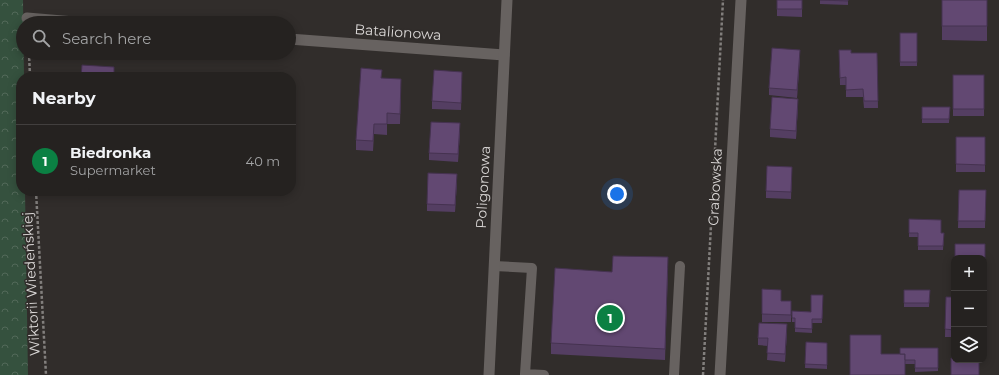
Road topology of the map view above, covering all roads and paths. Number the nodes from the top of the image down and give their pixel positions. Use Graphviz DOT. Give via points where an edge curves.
graph roads {
  1 [pos="506,0"];
  2 [pos="724,0"];
  3 [pos="741,0"];
  4 [pos="296,40"];
  5 [pos="504,55"];
  6 [pos="29,60"];
  7 [pos="30,72"];
  8 [pos="36,196"];
  9 [pos="494,266"];
  10 [pos="680,266"];
  11 [pos="46,375"];
  12 [pos="489,375"];
  13 [pos="544,375"];
  14 [pos="674,375"];
  15 [pos="703,375"];
  16 [pos="720,375"];
  1 -- 5 [label="street, Poligonowa"];
  2 -- 15 [label="path"];
  3 -- 16 [label="street, Grabowska"];
  4 -- 5 [label="street, Batalionowa"];
  5 -- 9 [label="street, Poligonowa"];
  6 -- 7 [label="path"];
  8 -- 11 [label="path, Wiktorii Wiedeńskiej"];
  9 -- 12 [label="street, Poligonowa"];
  9 -- 13 [label="lane" via="532,268 525,374"];
  10 -- 14 [label="lane"];
}
